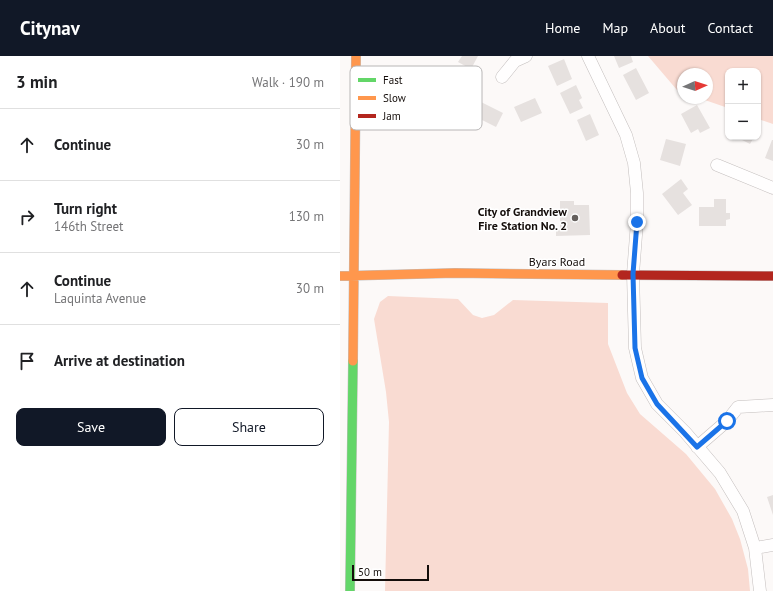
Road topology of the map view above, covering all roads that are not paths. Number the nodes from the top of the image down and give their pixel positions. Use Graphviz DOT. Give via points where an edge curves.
graph roads {
  1 [pos="356,56"];
  2 [pos="526,56"];
  3 [pos="588,56"];
  4 [pos="356,66"];
  5 [pos="502,77"];
  6 [pos="355,130"];
  7 [pos="717,165"];
  8 [pos="773,188"];
  9 [pos="633,274"];
  10 [pos="353,275"];
  11 [pos="340,276"];
  12 [pos="773,276"];
  13 [pos="773,405"];
  14 [pos="697,447"];
  15 [pos="773,545"];
  16 [pos="755,548"];
  17 [pos="350,591"];
  18 [pos="760,591"];
  1 -- 4 [label="main road"];
  2 -- 5 [label="street" via="515,61"];
  3 -- 9 [label="street" via="626,135 634,164 637,222"];
  6 -- 10 [label="main road"];
  7 -- 8 [label="street"];
  9 -- 10 [label="main road, Byars Road" via="455,272"];
  9 -- 12 [label="main road, Byars Road"];
  9 -- 14 [label="street" via="635,348 642,378 657,404"];
  10 -- 11 [label="main road, Byars Road"];
  10 -- 17 [label="main road"];
  13 -- 14 [label="street" via="738,407 727,421"];
  14 -- 16 [label="street" via="720,474 743,511"];
  15 -- 16 [label="street"];
  16 -- 18 [label="street"];
}
